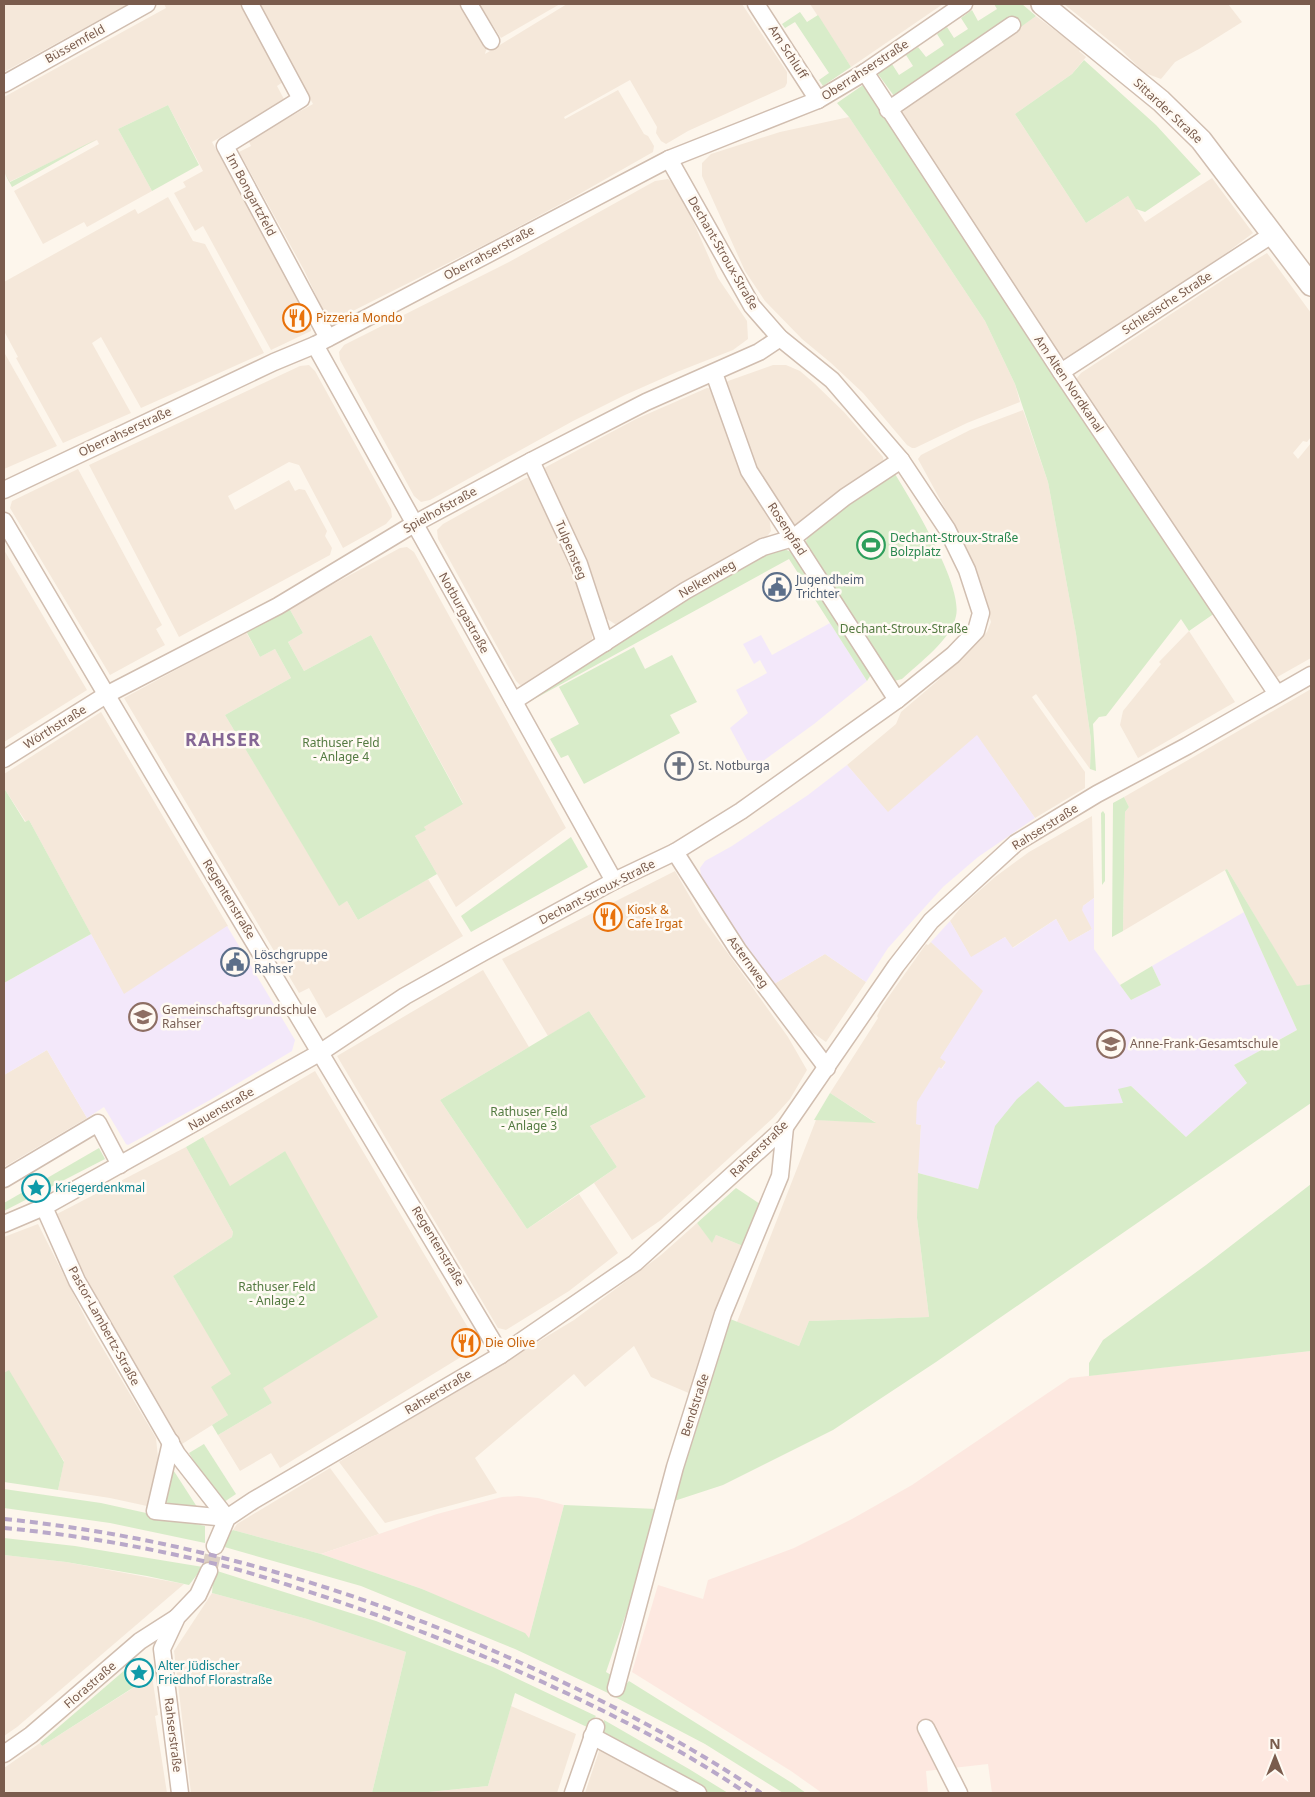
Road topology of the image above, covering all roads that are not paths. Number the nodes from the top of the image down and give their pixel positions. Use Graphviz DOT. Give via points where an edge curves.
graph roads {
  1 [pos="147,4"];
  2 [pos="250,4"];
  3 [pos="469,4"];
  4 [pos="756,4"];
  5 [pos="964,4"];
  6 [pos="1042,4"];
  7 [pos="1012,25"];
  8 [pos="491,41"];
  9 [pos="865,72"];
  10 [pos="4,84"];
  11 [pos="818,100"];
  12 [pos="888,110"];
  13 [pos="669,159"];
  14 [pos="1273,234"];
  15 [pos="1311,285"];
  16 [pos="780,338"];
  17 [pos="322,341"];
  18 [pos="1061,372"];
  19 [pos="714,373"];
  20 [pos="901,460"];
  21 [pos="530,461"];
  22 [pos="4,490"];
  23 [pos="4,521"];
  24 [pos="414,524"];
  25 [pos="793,538"];
  26 [pos="605,643"];
  27 [pos="1311,675"];
  28 [pos="1277,694"];
  29 [pos="106,695"];
  30 [pos="897,700"];
  31 [pos="514,701"];
  32 [pos="4,759"];
  33 [pos="675,852"];
  34 [pos="614,881"];
  35 [pos="321,1052"];
  36 [pos="827,1068"];
  37 [pos="785,1127"];
  38 [pos="120,1165"];
  39 [pos="4,1179"];
  40 [pos="44,1207"];
  41 [pos="4,1224"];
  42 [pos="501,1354"];
  43 [pos="171,1442"];
  44 [pos="227,1518"];
  45 [pos="215,1546"];
  46 [pos="209,1571"];
  47 [pos="177,1617"];
  48 [pos="616,1688"];
  49 [pos="926,1728"];
  50 [pos="4,1754"];
  51 [pos="180,1793"];
  52 [pos="573,1793"];
  53 [pos="698,1793"];
  54 [pos="959,1793"];
  1 -- 10 [label="street, Büssemfeld"];
  2 -- 17 [label="street, Im Bongartzfeld" via="301,99 226,146"];
  3 -- 8 [label="street"];
  4 -- 11 [label="street, Am Schluff"];
  5 -- 9 [label="street, Oberrahserstraße"];
  6 -- 14 [label="street, Sittarder Straße" via="1161,101 1201,140"];
  7 -- 12 [label="street"];
  9 -- 11 [label="street, Oberrahserstraße"];
  9 -- 12 [label="street, Am Alten Nordkanal"];
  11 -- 13 [label="street, Oberrahserstraße"];
  12 -- 18 [label="street, Am Alten Nordkanal"];
  13 -- 16 [label="street, Dechant-Stroux-Straße" via="752,306"];
  13 -- 17 [label="street, Oberrahserstraße"];
  14 -- 15 [label="street, Sittarder Straße"];
  14 -- 18 [label="street, Schlesische Straße"];
  16 -- 19 [label="street, Spielhofstraße" via="760,352"];
  16 -- 20 [label="street, Dechant-Stroux-Straße" via="832,380"];
  17 -- 22 [label="street, Oberrahserstraße"];
  17 -- 24 [label="street, Notburgastraße"];
  18 -- 28 [label="street, Am Alten Nordkanal"];
  19 -- 21 [label="street, Spielhofstraße" via="646,402"];
  19 -- 25 [label="street, Rosenpfad" via="749,470"];
  20 -- 25 [label="street, Nelkenweg" via="845,497"];
  20 -- 30 [label="street, Dechant-Stroux-Straße" via="947,529 967,570 981,613 976,631 953,655"];
  21 -- 24 [label="street, Spielhofstraße"];
  21 -- 26 [label="street, Tulpensteg" via="580,564"];
  23 -- 29 [label="street, Regentenstraße"];
  24 -- 29 [label="street, Spielhofstraße" via="278,606"];
  24 -- 31 [label="street, Notburgastraße"];
  25 -- 26 [label="street, Nelkenweg" via="763,546"];
  25 -- 30 [label="street, Rosenpfad"];
  26 -- 31 [label="street, Nelkenweg"];
  27 -- 28 [label="street, Rahserstraße"];
  28 -- 36 [label="street, Rahserstraße" via="1016,843 931,921 896,966"];
  29 -- 32 [label="street, Wörthstraße"];
  29 -- 35 [label="street, Regentenstraße"];
  30 -- 33 [label="street, Dechant-Stroux-Straße" via="741,811"];
  31 -- 34 [label="street, Notburgastraße"];
  33 -- 34 [label="street, Dechant-Stroux-Straße"];
  33 -- 36 [label="street, Asternweg" via="738,950"];
  34 -- 35 [label="street, Dechant-Stroux-Straße" via="405,996"];
  35 -- 38 [label="street, Nauenstraße"];
  35 -- 42 [label="street, Regentenstraße"];
  36 -- 37 [label="street, Rahserstraße"];
  37 -- 42 [label="street, Rahserstraße" via="635,1263"];
  37 -- 48 [label="street, Bendstraße" via="780,1176 723,1314 675,1467"];
  38 -- 39 [label="street" via="98,1122"];
  38 -- 40 [label="street, Nauenstraße"];
  40 -- 41 [label="street, Nauenstraße"];
  40 -- 43 [label="street, Pastor-Lambertz-Straße" via="77,1281"];
  42 -- 44 [label="street, Rahserstraße"];
  43 -- 44 [label="street, Pastor-Lambertz-Straße"];
  43 -- 44 [label="street" via="155,1511"];
  44 -- 45 [label="street"];
  46 -- 47 [label="street, Rahserstraße" via="198,1595"];
  47 -- 50 [label="street, Florastraße" via="140,1641 31,1735"];
  47 -- 51 [label="street, Rahserstraße" via="162,1649"];
  49 -- 54 [label="street"];
  52 -- 53 [label="street" via="594,1730"];
}
